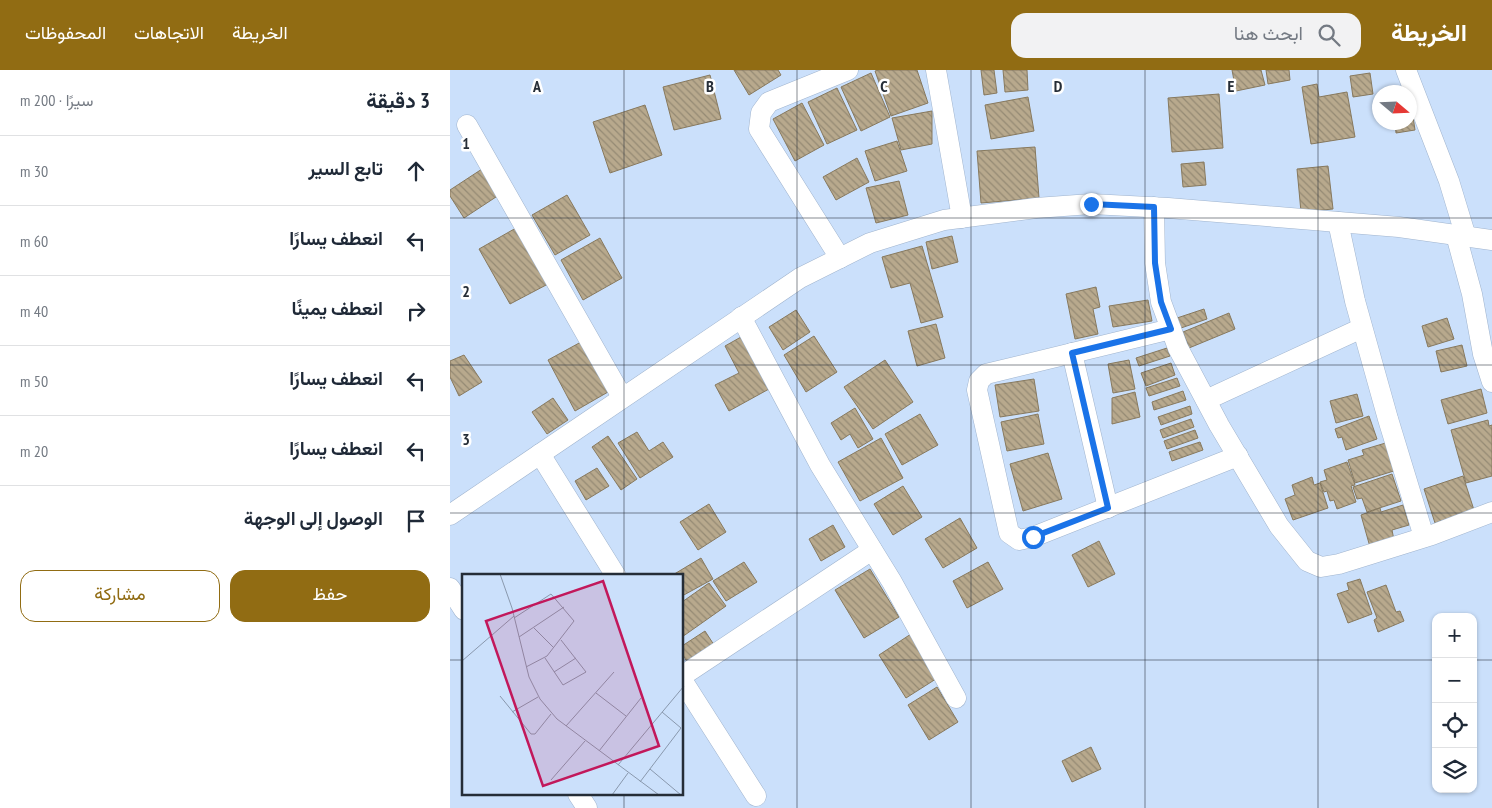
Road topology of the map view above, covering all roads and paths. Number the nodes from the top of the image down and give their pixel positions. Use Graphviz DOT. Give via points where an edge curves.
graph roads {
  1 [pos="848,70"];
  2 [pos="936,70"];
  3 [pos="1406,70"];
  4 [pos="467,125"];
  5 [pos="1154,207"];
  6 [pos="962,218"];
  7 [pos="1338,222"];
  8 [pos="1461,236"];
  9 [pos="1492,240"];
  10 [pos="840,258"];
  11 [pos="741,317"];
  12 [pos="1362,328"];
  13 [pos="1171,329"];
  14 [pos="1072,353"];
  15 [pos="1492,382"];
  16 [pos="622,397"];
  17 [pos="1206,400"];
  18 [pos="540,454"];
  19 [pos="1238,456"];
  20 [pos="1108,508"];
  21 [pos="1492,512"];
  22 [pos="450,514"];
  23 [pos="1424,537"];
  24 [pos="872,550"];
  25 [pos="615,574"];
  26 [pos="450,588"];
  27 [pos="462,607"];
  28 [pos="684,675"];
  29 [pos="684,683"];
  30 [pos="956,698"];
  31 [pos="579,796"];
  32 [pos="756,796"];
  33 [pos="587,808"];
  1 -- 10 [label="street" via="769,102 760,113 759,128"];
  2 -- 6 [label="street"];
  3 -- 8 [label="street" via="1449,181"];
  4 -- 16 [label="street"];
  5 -- 6 [label="street" via="1091,204"];
  5 -- 7 [label="street"];
  5 -- 13 [label="street" via="1155,263 1161,302"];
  6 -- 10 [label="street" via="944,220 870,243"];
  7 -- 8 [label="street"];
  7 -- 12 [label="street"];
  8 -- 9 [label="street"];
  8 -- 15 [label="street" via="1483,354"];
  10 -- 11 [label="street" via="800,278"];
  11 -- 16 [label="street"];
  11 -- 24 [label="street" via="820,466"];
  12 -- 17 [label="street"];
  12 -- 23 [label="street"];
  13 -- 14 [label="street"];
  13 -- 17 [label="street"];
  14 -- 20 [label="street"];
  14 -- 20 [label="street" via="986,374 978,381 977,390 1009,533 1019,540 1026,539"];
  16 -- 18 [label="street"];
  17 -- 19 [label="street"];
  18 -- 22 [label="street"];
  18 -- 25 [label="street"];
  19 -- 20 [label="street"];
  19 -- 23 [label="street" via="1279,526 1307,561 1321,567 1339,564"];
  21 -- 23 [label="street"];
  24 -- 28 [label="street"];
  24 -- 30 [label="street"];
  26 -- 27 [label="street"];
  29 -- 32 [label="street"];
  31 -- 33 [label="street"];
}
